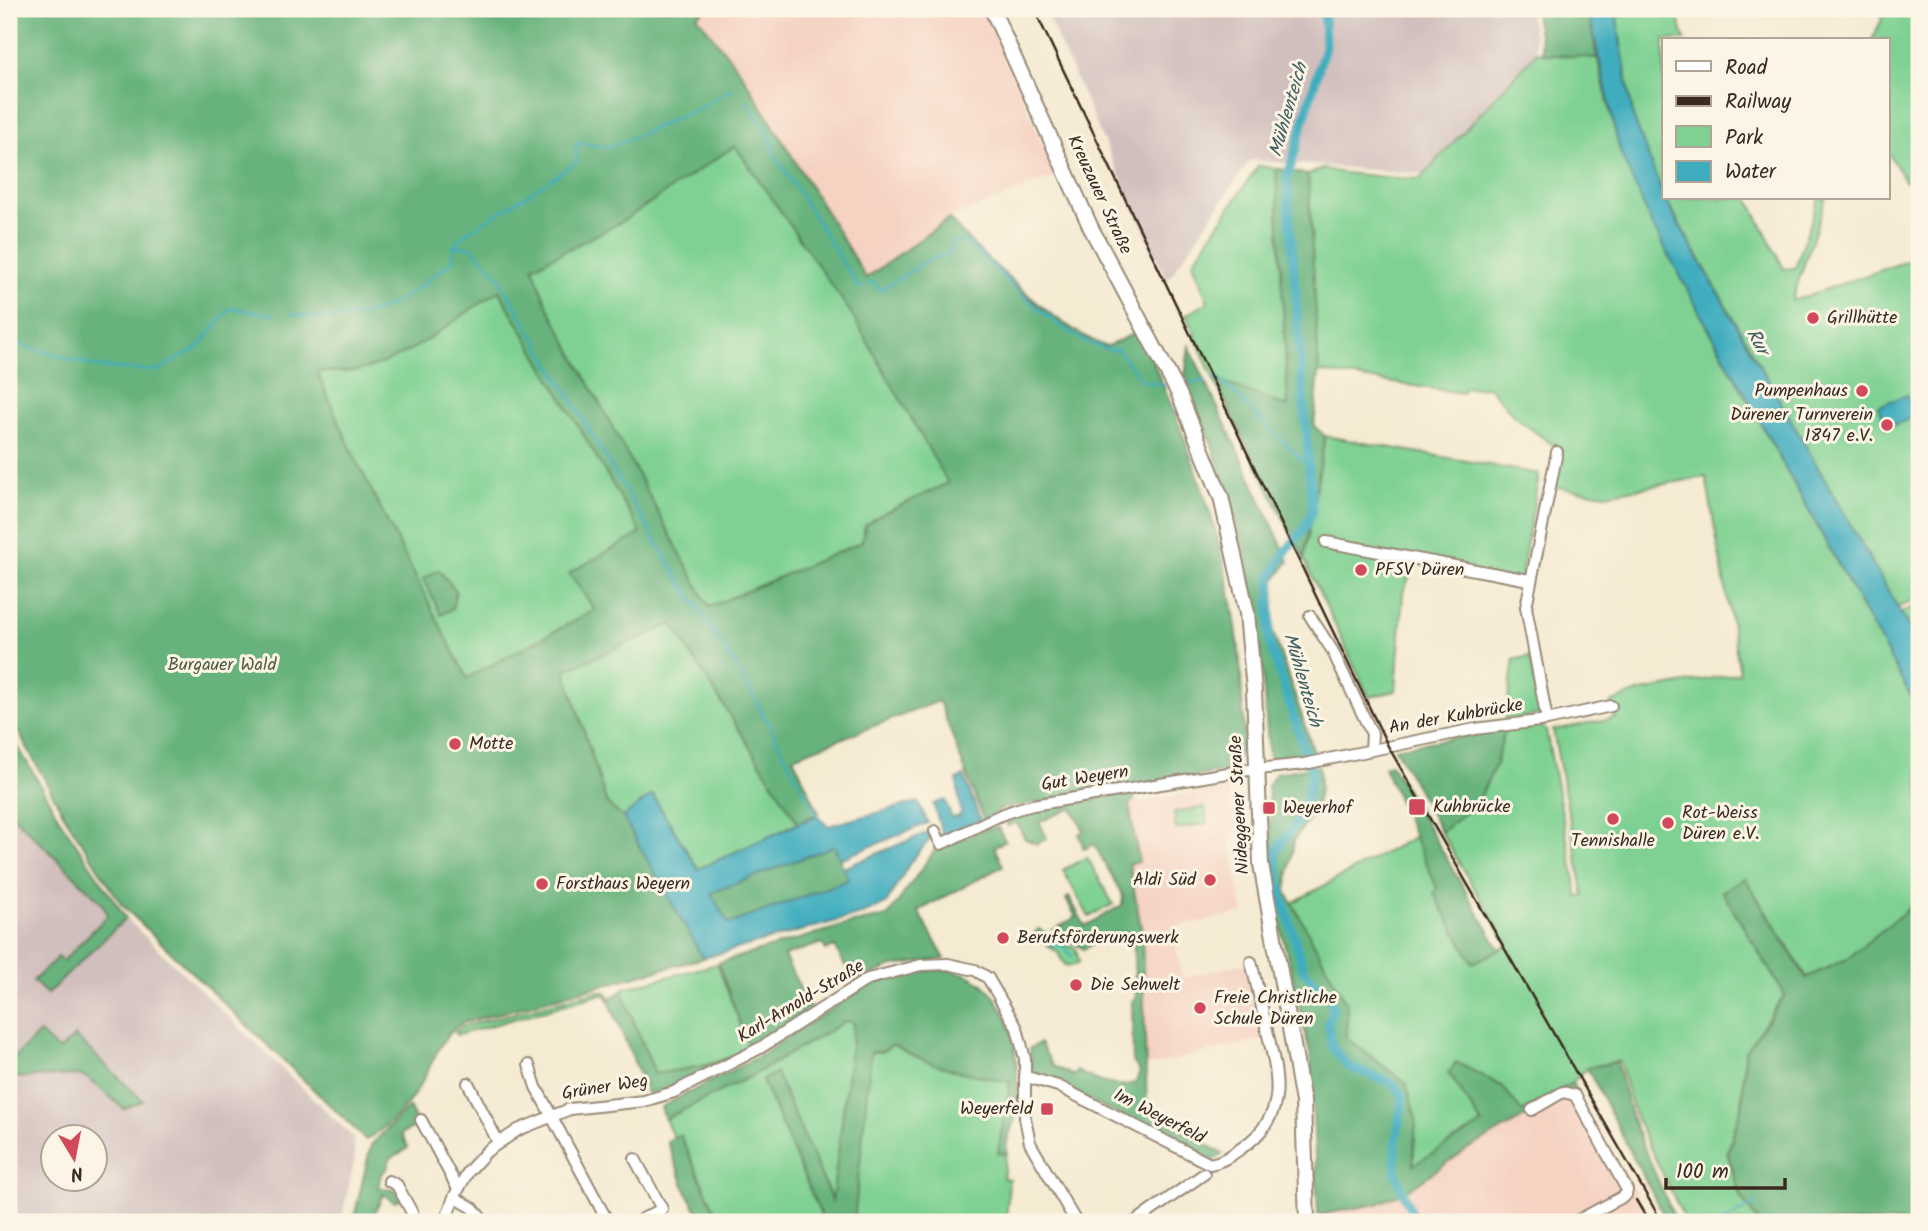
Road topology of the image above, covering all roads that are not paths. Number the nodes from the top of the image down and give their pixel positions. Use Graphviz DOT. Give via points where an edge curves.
graph roads {
  1 [pos="992,9"];
  2 [pos="1179,394"];
  3 [pos="1557,452"];
  4 [pos="1326,542"];
  5 [pos="1529,580"];
  6 [pos="1310,616"];
  7 [pos="1611,706"];
  8 [pos="1547,720"];
  9 [pos="1371,749"];
  10 [pos="1256,769"];
  11 [pos="935,831"];
  12 [pos="1251,961"];
  13 [pos="529,1065"];
  14 [pos="1027,1077"];
  15 [pos="468,1083"];
  16 [pos="665,1096"];
  17 [pos="1532,1110"];
  18 [pos="551,1115"];
  19 [pos="421,1120"];
  20 [pos="498,1142"];
  21 [pos="635,1159"];
  22 [pos="1204,1174"];
  23 [pos="389,1181"];
  24 [pos="456,1193"];
  25 [pos="659,1217"];
  26 [pos="417,1222"];
  27 [pos="445,1222"];
  28 [pos="484,1222"];
  29 [pos="608,1222"];
  30 [pos="637,1222"];
  31 [pos="1076,1222"];
  32 [pos="1135,1222"];
  33 [pos="1307,1222"];
  34 [pos="1575,1222"];
  1 -- 2 [label="main road, Kreuzauer Straße" via="1091,228"];
  2 -- 10 [label="main road, Nideggener Straße" via="1221,497 1237,560 1249,635"];
  3 -- 5 [label="street, An der Kuhbrücke"];
  4 -- 5 [label="street"];
  5 -- 8 [label="street, An der Kuhbrücke" via="1526,607"];
  6 -- 9 [label="street, An der Kuhbrücke" via="1332,650 1372,734"];
  7 -- 8 [label="street, An der Kuhbrücke"];
  8 -- 9 [label="street, An der Kuhbrücke"];
  9 -- 10 [label="street, An der Kuhbrücke"];
  10 -- 11 [label="street, Gut Weyern" via="1002,811 940,844"];
  10 -- 33 [label="main road, Nideggener Straße" via="1266,903 1303,1102"];
  12 -- 14 [label="street, Im Weyerfeld" via="1278,1072 1277,1096 1268,1120 1251,1141 1225,1159 1210,1164 1058,1086"];
  13 -- 18 [label="street, Grüner Weg"];
  14 -- 16 [label="street, Karl-Arnold-Straße" via="1017,1028 988,978 962,967 921,965 856,985 729,1066"];
  14 -- 31 [label="street, Karl-Arnold-Straße" via="1025,1118 1030,1143"];
  15 -- 20 [label="street"];
  16 -- 18 [label="street, Grüner Weg"];
  17 -- 34 [label="street" via="1563,1092 1575,1095 1627,1189 1626,1195"];
  18 -- 20 [label="street, Grüner Weg"];
  18 -- 29 [label="street"];
  19 -- 24 [label="street"];
  20 -- 24 [label="street, Grüner Weg" via="468,1172"];
  21 -- 25 [label="street" via="662,1209"];
  22 -- 32 [label="street"];
  23 -- 26 [label="street" via="397,1185"];
  24 -- 27 [label="street, Grüner Weg"];
  24 -- 28 [label="street"];
  25 -- 30 [label="street"];
}
